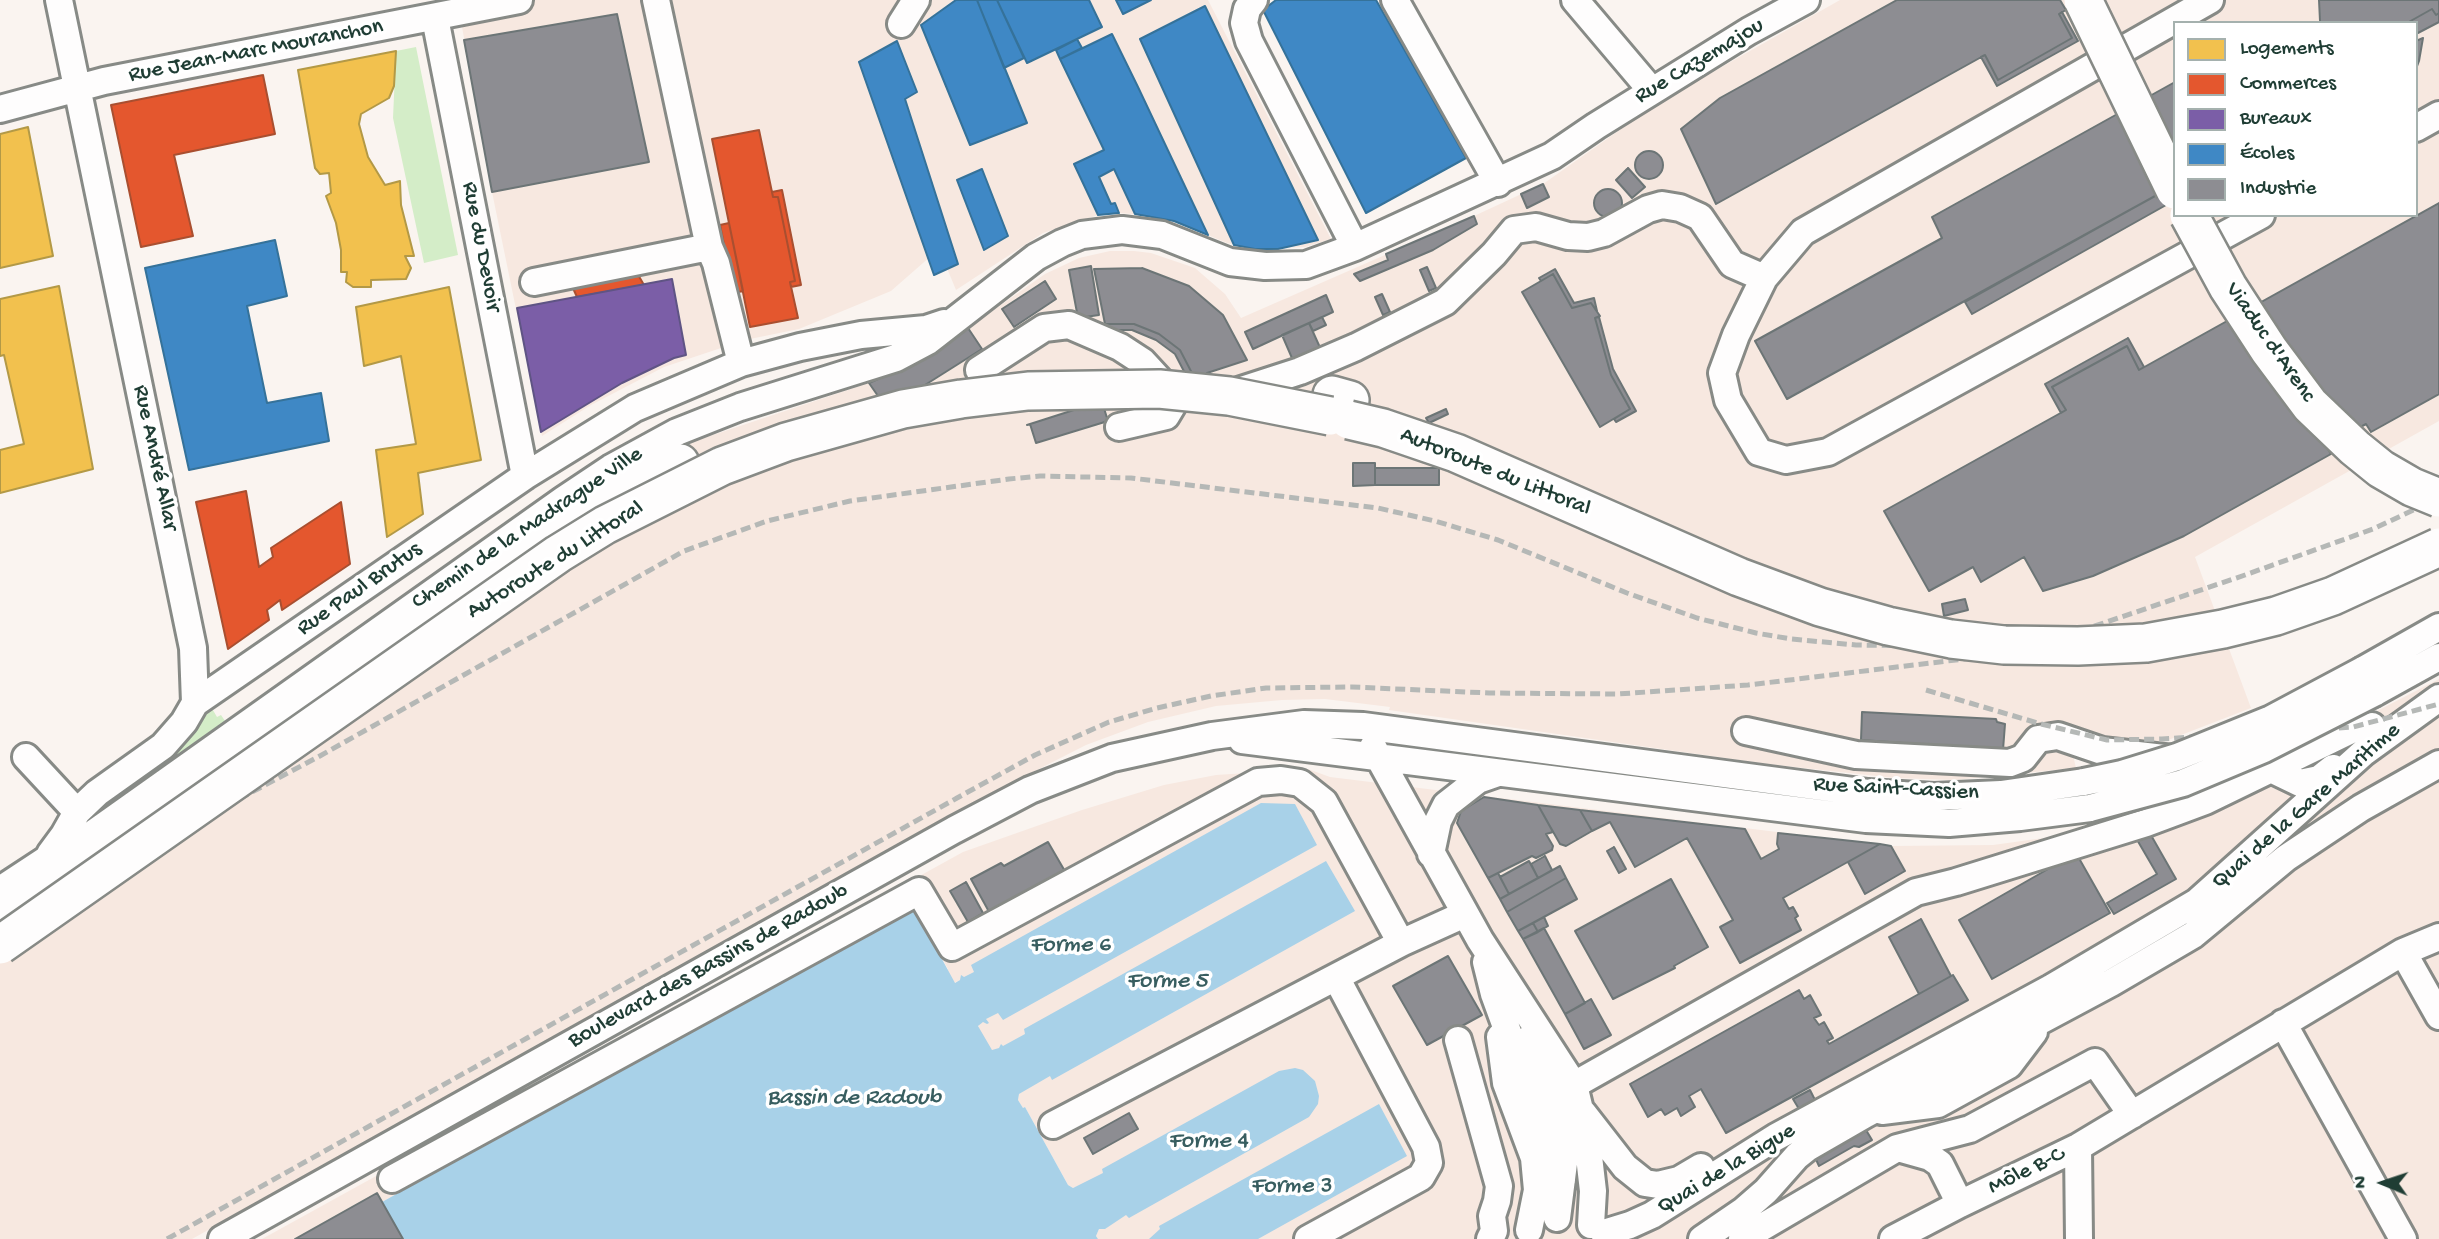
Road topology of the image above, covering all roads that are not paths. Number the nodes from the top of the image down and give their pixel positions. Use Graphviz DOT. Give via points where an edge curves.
graph roads {
  1 [pos="60,0"];
  2 [pos="519,0"];
  3 [pos="656,0"];
  4 [pos="916,0"];
  5 [pos="1254,0"];
  6 [pos="1395,0"];
  7 [pos="1575,0"];
  8 [pos="1806,0"];
  9 [pos="2083,0"];
  10 [pos="2210,0"];
  11 [pos="443,9"];
  12 [pos="2173,21"];
  13 [pos="2173,21"];
  14 [pos="901,24"];
  15 [pos="78,87"];
  16 [pos="1652,91"];
  17 [pos="0,109"];
  18 [pos="2439,116"];
  19 [pos="1596,126"];
  20 [pos="2418,127"];
  21 [pos="1498,183"];
  22 [pos="2173,186"];
  23 [pos="2190,217"];
  24 [pos="2257,217"];
  25 [pos="709,247"];
  26 [pos="1355,247"];
  27 [pos="1765,278"];
  28 [pos="534,282"];
  29 [pos="954,320"];
  30 [pos="741,363"];
  31 [pos="979,370"];
  32 [pos="1178,396"];
  33 [pos="1119,428"];
  34 [pos="525,476"];
  35 [pos="2439,498"];
  36 [pos="2439,525"];
  37 [pos="2439,547"];
  38 [pos="2439,627"];
  39 [pos="2439,657"];
  40 [pos="2368,681"];
  41 [pos="2439,687"];
  42 [pos="2439,698"];
  43 [pos="195,703"];
  44 [pos="2409,719"];
  45 [pos="1363,726"];
  46 [pos="2372,726"];
  47 [pos="1746,731"];
  48 [pos="1212,736"];
  49 [pos="26,757"];
  50 [pos="1379,758"];
  51 [pos="2439,764"];
  52 [pos="2273,770"];
  53 [pos="1498,772"];
  54 [pos="2300,783"];
  55 [pos="78,812"];
  56 [pos="2265,843"];
  57 [pos="1431,854"];
  58 [pos="47,859"];
  59 [pos="0,890"];
  60 [pos="1465,914"];
  61 [pos="2174,914"];
  62 [pos="0,920"];
  63 [pos="2439,937"];
  64 [pos="1480,940"];
  65 [pos="1401,943"];
  66 [pos="0,945"];
  67 [pos="2403,952"];
  68 [pos="1336,977"];
  69 [pos="2111,983"];
  70 [pos="1494,994"];
  71 [pos="2000,1016"];
  72 [pos="2439,1016"];
  73 [pos="2283,1023"];
  74 [pos="1458,1040"];
  75 [pos="1574,1085"];
  76 [pos="1582,1112"];
  77 [pos="1866,1114"];
  78 [pos="2132,1115"];
  79 [pos="1810,1120"];
  80 [pos="1053,1125"];
  81 [pos="1776,1137"];
  82 [pos="1549,1144"];
  83 [pos="2078,1147"];
  84 [pos="1897,1148"];
  85 [pos="392,1179"];
  86 [pos="1562,1180"];
  87 [pos="1537,1190"];
  88 [pos="1960,1204"];
  89 [pos="1557,1219"];
  90 [pos="1601,1232"];
  91 [pos="1508,1236"];
  92 [pos="222,1239"];
  93 [pos="1308,1239"];
  94 [pos="1641,1239"];
  95 [pos="1702,1239"];
  96 [pos="1742,1239"];
  97 [pos="1893,1239"];
  98 [pos="2079,1239"];
  99 [pos="2403,1239"];
  1 -- 15 [label="street, Rue André Allar"];
  2 -- 11 [label="street, Rue Jean-Marc Mouranchon"];
  3 -- 25 [label="street"];
  4 -- 14 [label="street"];
  5 -- 26 [label="street" via="1244,23 1249,41"];
  6 -- 21 [label="street"];
  7 -- 16 [label="street"];
  8 -- 16 [label="street, Rue Cazemajou"];
  9 -- 22 [label="highway, bridge"];
  10 -- 12 [label="street"];
  11 -- 15 [label="street, Rue Jean-Marc Mouranchon"];
  11 -- 34 [label="street, Rue du Devoir"];
  13 -- 27 [label="street" via="1802,232"];
  15 -- 17 [label="street, Rue Jean-Marc Mouranchon"];
  15 -- 43 [label="street, Rue André Allar" via="193,648"];
  16 -- 19 [label="street, Rue Cazemajou"];
  18 -- 20 [label="street"];
  19 -- 21 [label="street, Chemin de la Madrague Ville" via="1552,156"];
  21 -- 26 [label="street, Chemin de la Madrague Ville"];
  23 -- 35 [label="highway, Viaduc d'Arenc, bridge" via="2228,287 2310,405 2381,469"];
  24 -- 27 [label="street" via="1828,453 1813,457 1786,460 1759,452 1728,400 1722,373"];
  25 -- 28 [label="street"];
  25 -- 30 [label="street"];
  26 -- 29 [label="street, Chemin de la Madrague Ville" via="1306,265 1265,266 1230,262 1162,235 1122,230 1082,236 1036,257"];
  27 -- 32 [label="street" via="1732,264 1700,217 1681,208 1662,205 1648,209 1588,237 1536,227 1514,230 1445,302 1367,341 1280,379 1212,399"];
  29 -- 30 [label="street, Rue Paul Brutus" via="926,329 800,347"];
  29 -- 58 [label="street, Chemin de la Madrague Ville" via="896,358 740,407 677,432 611,468 81,842"];
  30 -- 34 [label="street, Rue Paul Brutus" via="635,408"];
  31 -- 32 [label="street" via="1044,328 1069,325 1120,347"];
  32 -- 33 [label="street" via="1166,416"];
  34 -- 43 [label="street, Rue Paul Brutus"];
  36 -- 62 [label="highway, Autoroute du Littoral" via="2288,591 2190,615 2117,624 1982,622 1918,613 1811,584 1458,432 1297,386 1233,376 1126,369 975,377 900,390 788,421 680,463 604,502"];
  37 -- 66 [label="highway, Autoroute du Littoral, bridge" via="2333,596 2223,629 2146,643 2004,645 1888,626 1820,607 1739,577 1456,453 1383,428 1229,396 1159,389 1063,390 961,399 902,409 786,442 722,466 605,525 483,605"];
  38 -- 40 [label="street, Rue Saint-Cassien"];
  39 -- 40 [label="street, Rue Saint-Cassien"];
  40 -- 45 [label="street, Rue Saint-Cassien, bridge" via="2177,757 2122,774 2001,794 1934,797 1868,793"];
  40 -- 53 [label="street, Rue Saint-Cassien, bridge" via="2264,749 2183,783 2090,808 2020,817 1948,822 1867,819"];
  41 -- 46 [label="street, Quai de la Gare Maritime"];
  42 -- 44 [label="street, Quai de la Gare Maritime"];
  43 -- 55 [label="street" via="163,746"];
  44 -- 54 [label="street" via="2367,740 2319,779"];
  44 -- 56 [label="street, Quai de la Gare Maritime" via="2351,762"];
  45 -- 48 [label="street, Boulevard des Bassins de Radoub" via="1304,724"];
  45 -- 50 [label="street"];
  46 -- 52 [label="street" via="2351,730"];
  46 -- 54 [label="street, Quai de la Gare Maritime"];
  47 -- 52 [label="street" via="1856,755 2010,763 2023,758 2038,739 2058,736 2102,751"];
  48 -- 50 [label="street, Boulevard des Bassins de Radoub"];
  48 -- 92 [label="street, Boulevard des Bassins de Radoub" via="1112,758 1030,790"];
  49 -- 55 [label="street"];
  50 -- 53 [label="street, Rue Saint-Cassien"];
  50 -- 57 [label="street"];
  51 -- 69 [label="street" via="2286,858 2193,935"];
  52 -- 54 [label="street"];
  52 -- 75 [label="street" via="2146,823 1916,892"];
  53 -- 57 [label="street" via="1478,779 1446,804"];
  54 -- 56 [label="street" via="2296,802"];
  54 -- 61 [label="street, Quai de la Gare Maritime" via="2238,853"];
  55 -- 58 [label="street"];
  56 -- 61 [label="street, Quai de la Gare Maritime" via="2197,902"];
  57 -- 60 [label="street"];
  58 -- 59 [label="street, Chemin de la Madrague Ville"];
  60 -- 64 [label="street"];
  60 -- 65 [label="street"];
  61 -- 71 [label="street, Quai de la Gare Maritime"];
  63 -- 67 [label="street"];
  64 -- 70 [label="street"];
  64 -- 75 [label="street"];
  65 -- 68 [label="street"];
  65 -- 85 [label="street" via="1324,802 1300,783 1258,782 952,947 919,891"];
  67 -- 72 [label="street"];
  67 -- 73 [label="street"];
  68 -- 80 [label="street"];
  68 -- 93 [label="street" via="1426,1147 1429,1163 1420,1177"];
  69 -- 77 [label="street"];
  69 -- 77 [label="street" via="1933,1092"];
  70 -- 82 [label="street"];
  70 -- 86 [label="street" via="1526,1030 1559,1110 1565,1155"];
  70 -- 87 [label="street" via="1506,1083 1534,1158"];
  71 -- 79 [label="street, Quai de la Bigue"];
  73 -- 78 [label="street"];
  73 -- 99 [label="street"];
  74 -- 91 [label="street" via="1499,1186 1492,1216"];
  75 -- 76 [label="street"];
  76 -- 81 [label="street" via="1625,1167 1645,1183 1658,1185 1679,1180 1747,1141"];
  76 -- 90 [label="street"];
  77 -- 95 [label="street" via="1807,1148 1743,1211"];
  78 -- 83 [label="street"];
  78 -- 84 [label="street" via="2095,1062 1970,1129"];
  79 -- 81 [label="street, Quai de la Bigue"];
  79 -- 94 [label="street, Quai de la Bigue"];
  81 -- 90 [label="street, Quai de la Bigue" via="1652,1215"];
  82 -- 86 [label="street"];
  82 -- 87 [label="street"];
  83 -- 88 [label="street, Môle B-C"];
  83 -- 98 [label="street, Môle B-C"];
  84 -- 88 [label="street" via="1940,1164"];
  84 -- 96 [label="street"];
  86 -- 89 [label="street"];
  87 -- 91 [label="street"];
  88 -- 97 [label="street, Môle B-C"];
  89 -- 90 [label="street" via="1575,1219"];
  89 -- 91 [label="street"];
}
